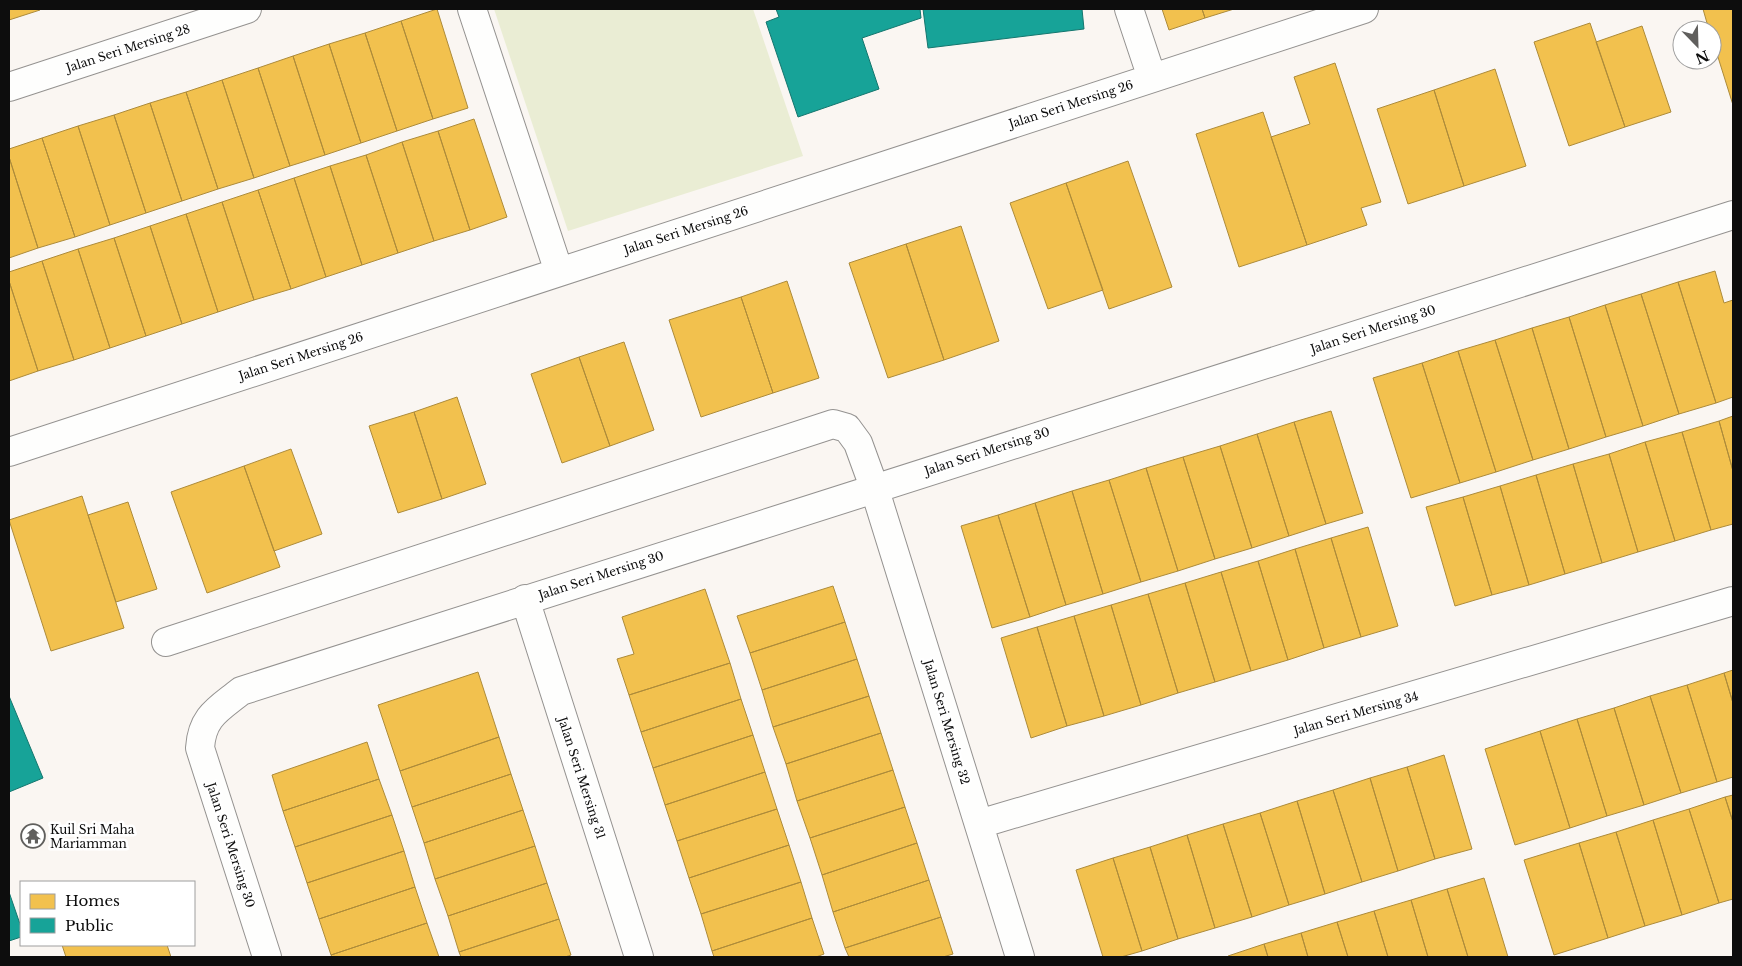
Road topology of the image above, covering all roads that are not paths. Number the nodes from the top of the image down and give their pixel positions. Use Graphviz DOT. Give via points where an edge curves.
graph roads {
  1 [pos="247,9"];
  2 [pos="472,9"];
  3 [pos="1129,9"];
  4 [pos="1364,9"];
  5 [pos="1152,78"];
  6 [pos="9,87"];
  7 [pos="1733,215"];
  8 [pos="558,272"];
  9 [pos="9,452"];
  10 [pos="874,487"];
  11 [pos="525,599"];
  12 [pos="1733,601"];
  13 [pos="166,642"];
  14 [pos="979,824"];
  15 [pos="267,957"];
  16 [pos="638,957"];
  17 [pos="1020,957"];
  1 -- 6 [label="street, Jalan Seri Mersing 28"];
  2 -- 8 [label="street"];
  3 -- 5 [label="street"];
  4 -- 5 [label="street, Jalan Seri Mersing 26"];
  5 -- 8 [label="street, Jalan Seri Mersing 26"];
  7 -- 10 [label="street, Jalan Seri Mersing 30"];
  8 -- 9 [label="street, Jalan Seri Mersing 26"];
  10 -- 11 [label="street, Jalan Seri Mersing 30"];
  10 -- 13 [label="street, Jalan Seri Mersing 32" via="858,443 847,428 833,424"];
  10 -- 14 [label="street, Jalan Seri Mersing 32"];
  11 -- 15 [label="street, Jalan Seri Mersing 30" via="241,691 210,716 201,732 200,748"];
  11 -- 16 [label="street, Jalan Seri Mersing 31"];
  12 -- 14 [label="street, Jalan Seri Mersing 34"];
  14 -- 17 [label="street, Jalan Seri Mersing 32"];
}
